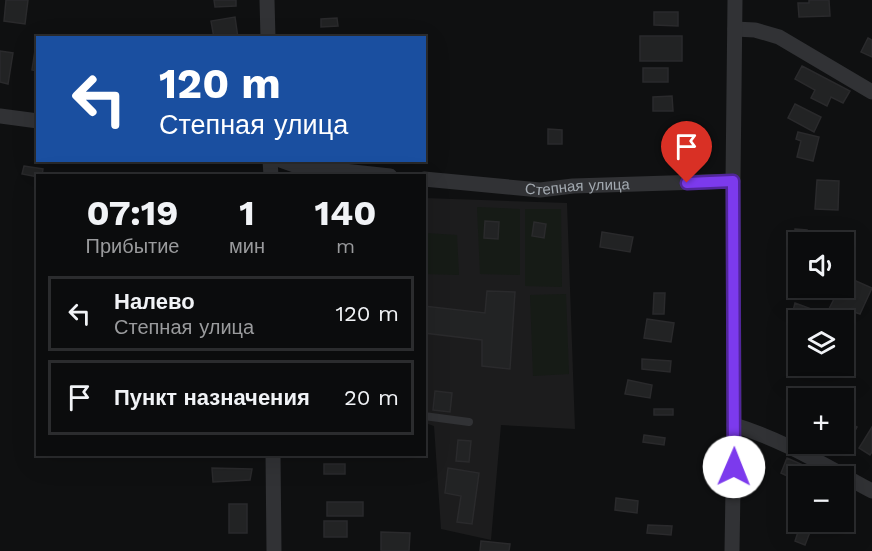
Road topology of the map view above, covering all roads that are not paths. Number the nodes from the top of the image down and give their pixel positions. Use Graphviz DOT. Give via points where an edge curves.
graph roads {
  1 [pos="267,0"];
  2 [pos="735,0"];
  3 [pos="735,29"];
  4 [pos="268,36"];
  5 [pos="872,92"];
  6 [pos="0,116"];
  7 [pos="36,121"];
  8 [pos="286,162"];
  9 [pos="371,174"];
  10 [pos="426,179"];
  11 [pos="733,181"];
  12 [pos="426,416"];
  13 [pos="469,422"];
  14 [pos="734,425"];
  15 [pos="273,456"];
  16 [pos="872,491"];
  17 [pos="274,551"];
  18 [pos="732,551"];
  1 -- 4 [label="street"];
  2 -- 3 [label="street"];
  3 -- 5 [label="street" via="778,37"];
  3 -- 11 [label="street"];
  6 -- 7 [label="street"];
  8 -- 9 [label="street"];
  10 -- 11 [label="street, Степная улица" via="540,190"];
  11 -- 14 [label="street"];
  12 -- 13 [label="lane"];
  14 -- 16 [label="street" via="791,447"];
  14 -- 18 [label="street"];
  15 -- 17 [label="street"];
}
